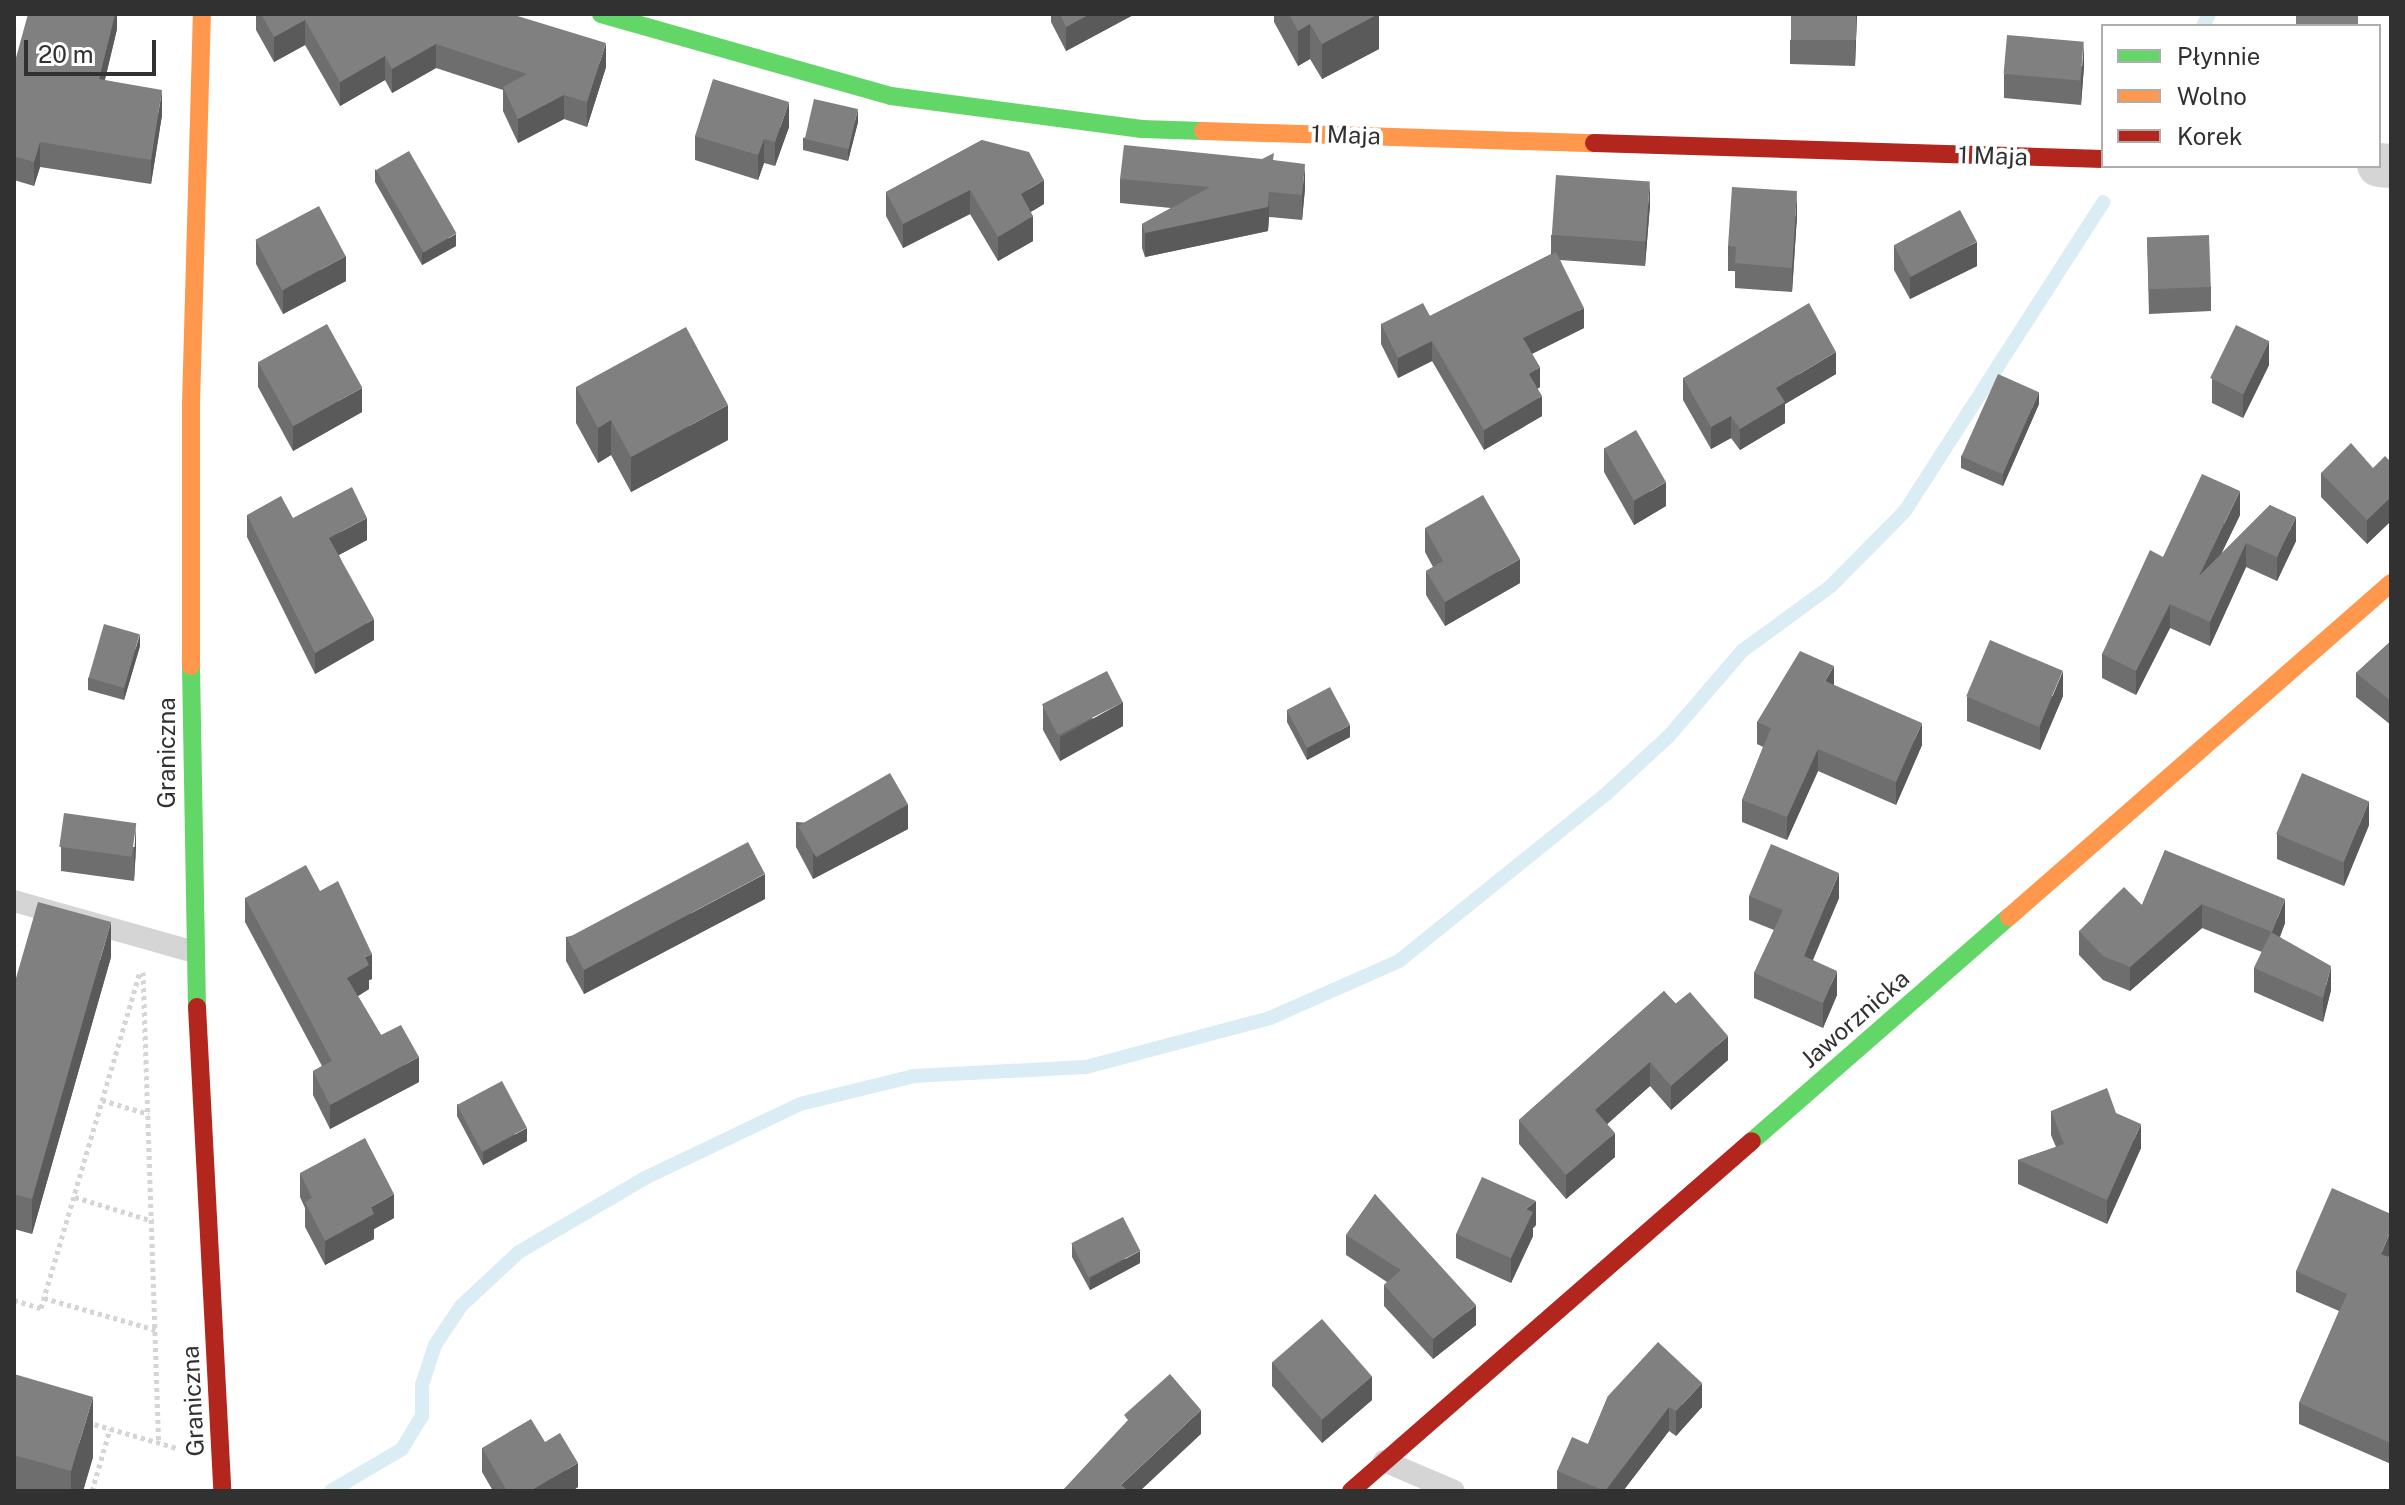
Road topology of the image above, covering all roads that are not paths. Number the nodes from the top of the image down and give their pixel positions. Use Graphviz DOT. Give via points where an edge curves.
graph roads {
  1 [pos="202,14"];
  2 [pos="601,14"];
  3 [pos="2101,159"];
  4 [pos="2391,583"];
  5 [pos="14,901"];
  6 [pos="194,952"];
  7 [pos="1384,1461"];
  8 [pos="222,1491"];
  9 [pos="1351,1491"];
  10 [pos="1454,1491"];
  1 -- 6 [label="street, Graniczna" via="191,404"];
  2 -- 3 [label="street, 1 Maja" via="891,96 1142,129"];
  4 -- 7 [label="street, Jaworznicka"];
  5 -- 6 [label="lane"];
  6 -- 8 [label="street, Graniczna"];
  7 -- 9 [label="street, Jaworznicka"];
  7 -- 10 [label="lane"];
}
